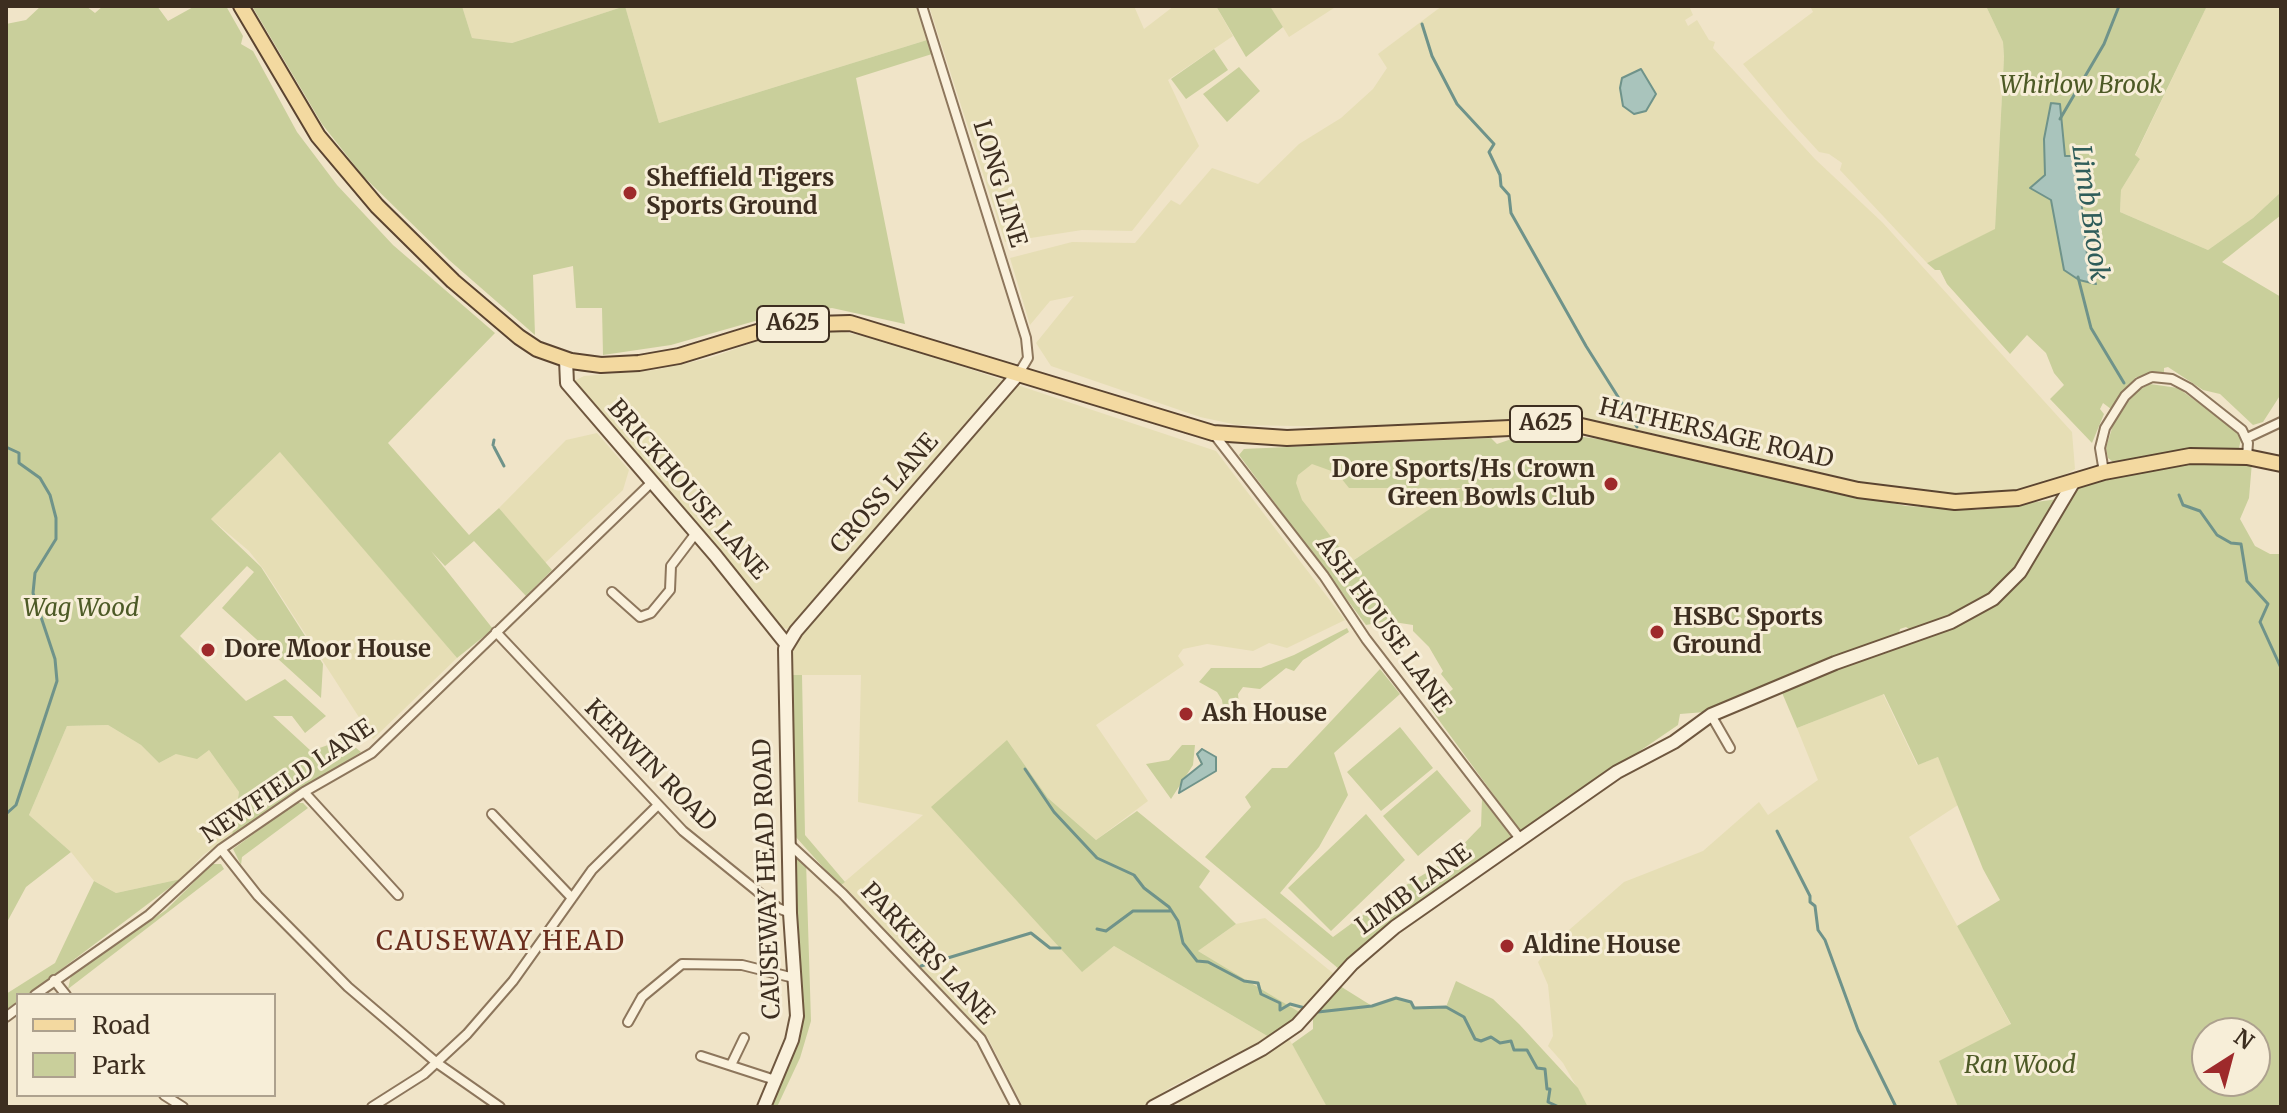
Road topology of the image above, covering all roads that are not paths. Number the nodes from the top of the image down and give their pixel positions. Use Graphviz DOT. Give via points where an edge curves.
graph roads {
  1 [pos="241,6"];
  2 [pos="922,6"];
  3 [pos="566,360"];
  4 [pos="1019,373"];
  5 [pos="2281,422"];
  6 [pos="1213,433"];
  7 [pos="2247,438"];
  8 [pos="2247,457"];
  9 [pos="2281,464"];
  10 [pos="2104,472"];
  11 [pos="651,483"];
  12 [pos="2073,483"];
  13 [pos="696,533"];
  14 [pos="612,592"];
  15 [pos="496,632"];
  16 [pos="787,645"];
  17 [pos="1711,715"];
  18 [pos="1730,748"];
  19 [pos="304,792"];
  20 [pos="658,805"];
  21 [pos="492,814"];
  22 [pos="1521,840"];
  23 [pos="788,843"];
  24 [pos="221,849"];
  25 [pos="398,895"];
  26 [pos="572,898"];
  27 [pos="790,913"];
  28 [pos="794,978"];
  29 [pos="54,980"];
  30 [pos="38,993"];
  31 [pos="64,993"];
  32 [pos="628,1022"];
  33 [pos="744,1038"];
  34 [pos="701,1056"];
  35 [pos="437,1063"];
  36 [pos="731,1065"];
  37 [pos="775,1080"];
  38 [pos="372,1107"];
  39 [pos="500,1107"];
  40 [pos="764,1107"];
  41 [pos="1016,1107"];
  42 [pos="1153,1107"];
  1 -- 3 [label="main road, A625" via="318,136 358,186 453,281 519,337"];
  2 -- 4 [label="street, LONG LINE" via="1026,338 1028,358"];
  3 -- 4 [label="main road, A625" via="639,363 780,325 831,321 873,328"];
  3 -- 11 [label="street, BRICKHOUSE LANE" via="567,383"];
  4 -- 6 [label="main road, HATHERSAGE ROAD / A625"];
  4 -- 16 [label="street, CROSS LANE"];
  5 -- 7 [label="street"];
  6 -- 12 [label="main road, HATHERSAGE ROAD / A625" via="1287,438 1563,424 1894,496 2002,500"];
  6 -- 22 [label="street, ASH HOUSE LANE"];
  7 -- 8 [label="street"];
  7 -- 10 [label="street" via="2189,388 2152,377 2125,396 2105,428 2100,448"];
  8 -- 9 [label="main road, A625"];
  8 -- 10 [label="main road, A625" via="2190,456"];
  10 -- 12 [label="main road, A625"];
  11 -- 13 [label="street, BRICKHOUSE LANE"];
  11 -- 15 [label="street, NEWFIELD LANE"];
  12 -- 17 [label="street, LIMB LANE" via="2020,572 1988,603"];
  13 -- 14 [label="street" via="671,566 670,590 651,613 640,617"];
  13 -- 16 [label="street, BRICKHOUSE LANE"];
  15 -- 19 [label="street, NEWFIELD LANE" via="372,753"];
  15 -- 20 [label="street, KERWIN ROAD"];
  16 -- 23 [label="street, CAUSEWAY HEAD ROAD"];
  17 -- 18 [label="street"];
  17 -- 22 [label="street, LIMB LANE" via="1617,772"];
  19 -- 24 [label="street, NEWFIELD LANE"];
  19 -- 25 [label="street"];
  20 -- 26 [label="street" via="606,852"];
  20 -- 27 [label="street, KERWIN ROAD" via="696,844"];
  21 -- 26 [label="street"];
  22 -- 42 [label="street, LIMB LANE" via="1395,927 1352,964 1297,1025"];
  23 -- 27 [label="street, CAUSEWAY HEAD ROAD"];
  23 -- 41 [label="street, PARKERS LANE" via="981,1039"];
  24 -- 29 [label="street, NEWFIELD LANE" via="149,915"];
  24 -- 35 [label="street" via="319,959"];
  26 -- 35 [label="street" via="513,981"];
  27 -- 28 [label="street, CAUSEWAY HEAD ROAD"];
  28 -- 32 [label="street" via="742,965 682,964 642,997"];
  28 -- 37 [label="street, CAUSEWAY HEAD ROAD" via="796,1027"];
  29 -- 30 [label="street, NEWFIELD LANE"];
  29 -- 31 [label="street"];
  33 -- 36 [label="street"];
  34 -- 36 [label="street"];
  35 -- 38 [label="street"];
  35 -- 39 [label="street"];
  36 -- 37 [label="street"];
  37 -- 40 [label="street, CAUSEWAY HEAD ROAD"];
}
